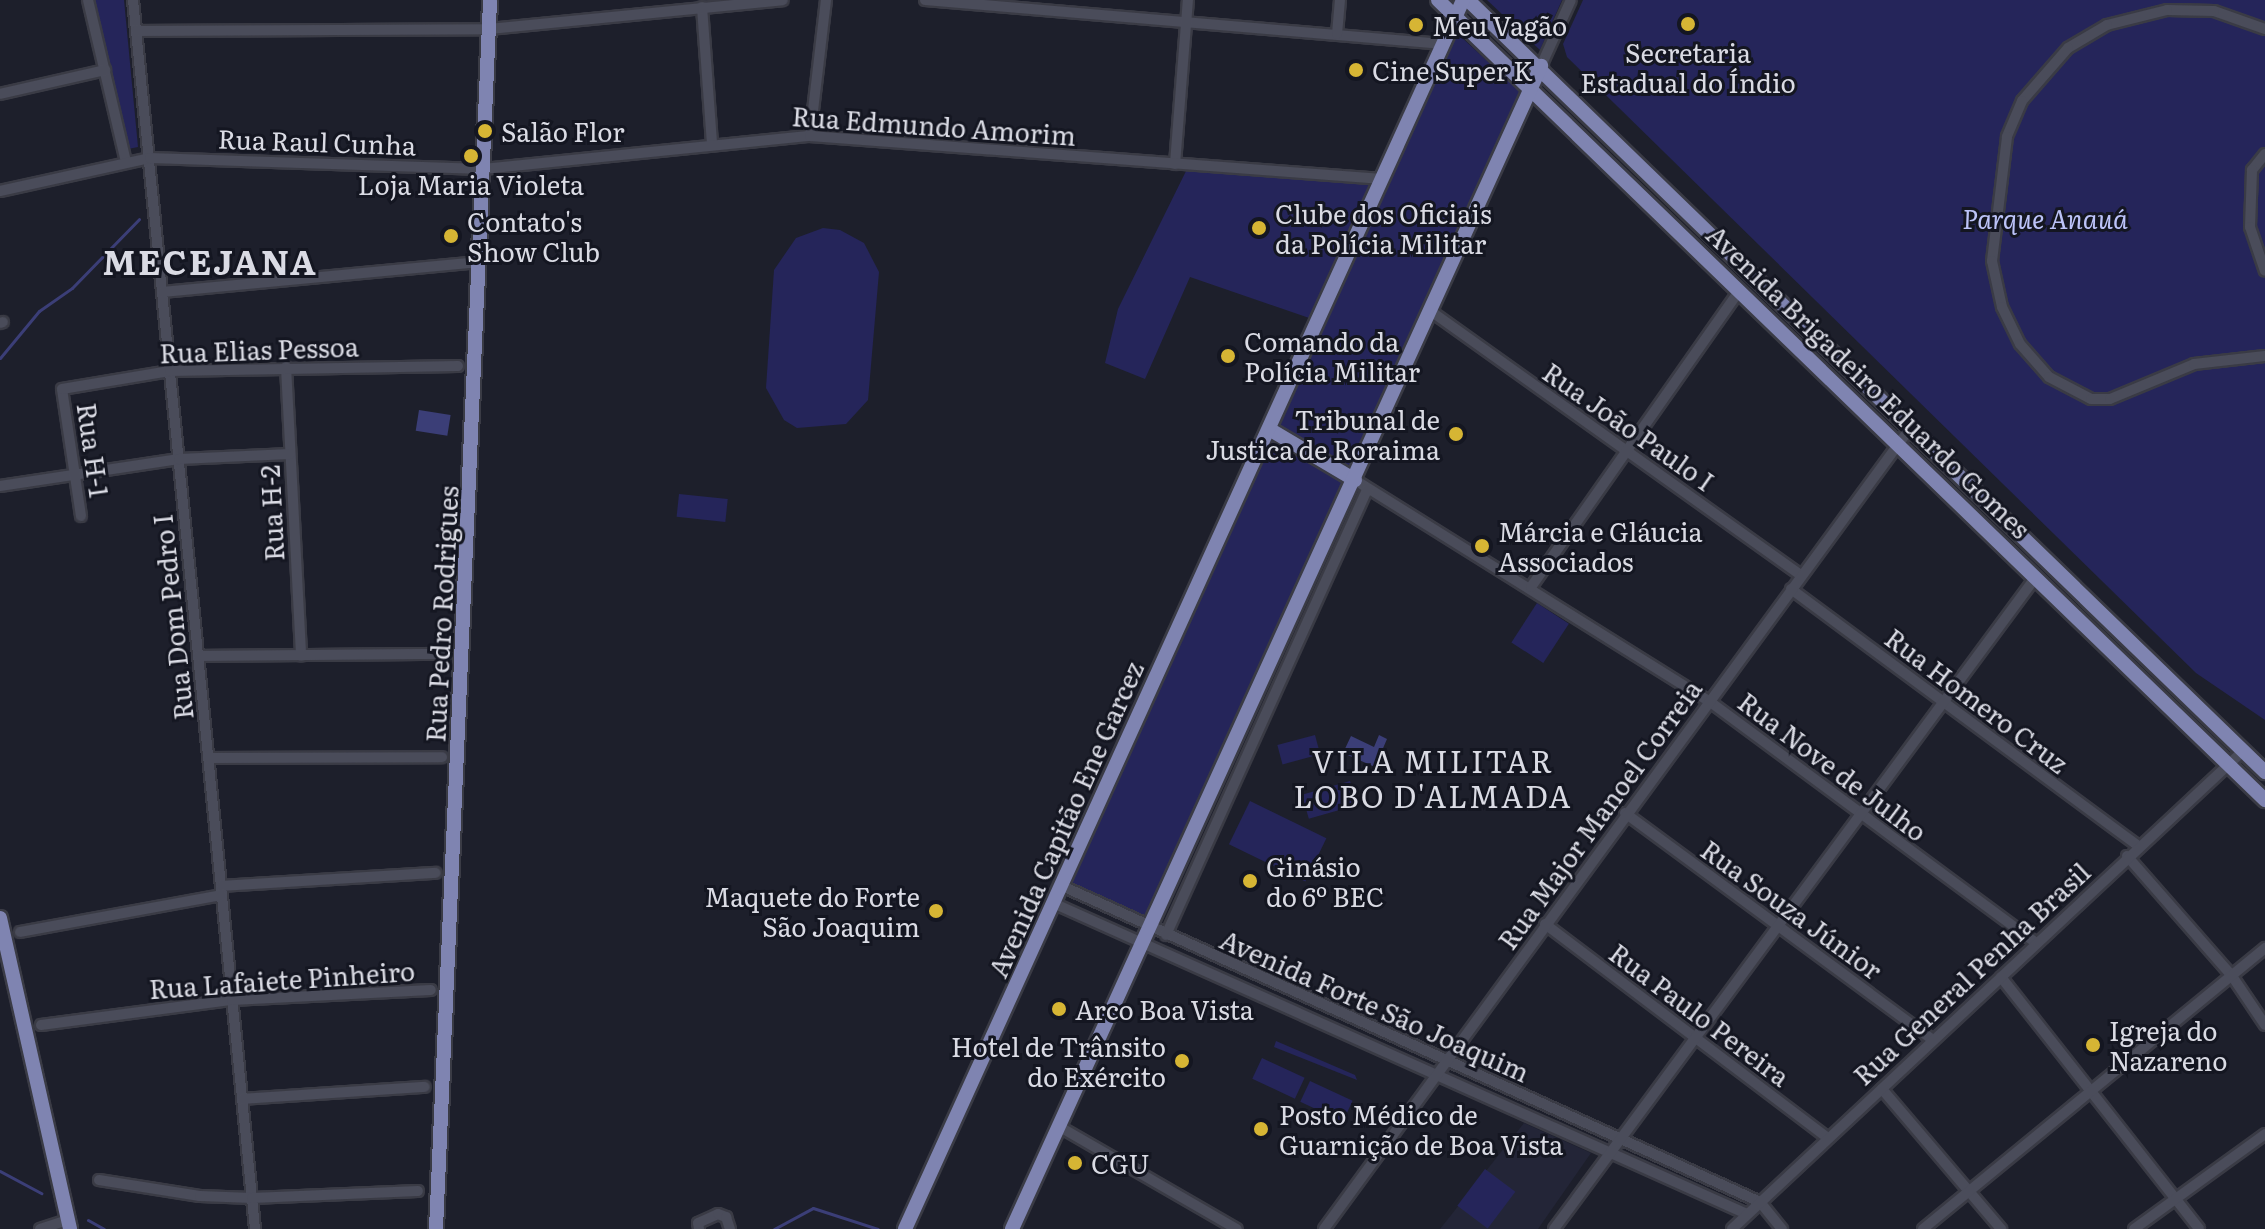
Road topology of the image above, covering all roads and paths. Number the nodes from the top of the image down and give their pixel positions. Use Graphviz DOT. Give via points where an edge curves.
graph roads {
  1 [pos="88,0"];
  2 [pos="133,0"];
  3 [pos="490,0"];
  4 [pos="783,0"];
  5 [pos="826,0"];
  6 [pos="925,0"];
  7 [pos="1188,0"];
  8 [pos="1340,0"];
  9 [pos="1438,0"];
  10 [pos="1465,0"];
  11 [pos="1571,0"];
  12 [pos="702,7"];
  13 [pos="1456,17"];
  14 [pos="1186,22"];
  15 [pos="489,29"];
  16 [pos="2265,29"];
  17 [pos="136,31"];
  18 [pos="1337,34"];
  19 [pos="1444,44"];
  20 [pos="1541,66"];
  21 [pos="105,70"];
  22 [pos="1531,87"];
  23 [pos="0,94"];
  24 [pos="810,136"];
  25 [pos="712,142"];
  26 [pos="2265,154"];
  27 [pos="150,158"];
  28 [pos="126,162"];
  29 [pos="1175,164"];
  30 [pos="483,169"];
  31 [pos="1382,179"];
  32 [pos="0,191"];
  33 [pos="480,262"];
  34 [pos="2265,271"];
  35 [pos="1740,290"];
  36 [pos="162,292"];
  37 [pos="1432,312"];
  38 [pos="2265,356"];
  39 [pos="458,366"];
  40 [pos="286,367"];
  41 [pos="170,371"];
  42 [pos="62,389"];
  43 [pos="1911,427"];
  44 [pos="1269,429"];
  45 [pos="1899,443"];
  46 [pos="1627,452"];
  47 [pos="290,454"];
  48 [pos="179,459"];
  49 [pos="75,474"];
  50 [pos="1361,485"];
  51 [pos="0,486"];
  52 [pos="81,516"];
  53 [pos="1801,575"];
  54 [pos="2036,577"];
  55 [pos="1531,587"];
  56 [pos="1791,589"];
  57 [pos="446,654"];
  58 [pos="198,656"];
  59 [pos="301,656"];
  60 [pos="1709,701"];
  61 [pos="1944,702"];
  62 [pos="2243,751"];
  63 [pos="442,757"];
  64 [pos="208,758"];
  65 [pos="2229,764"];
  66 [pos="2265,772"];
  67 [pos="2265,800"];
  68 [pos="1625,813"];
  69 [pos="1861,814"];
  70 [pos="2137,845"];
  71 [pos="2127,856"];
  72 [pos="436,873"];
  73 [pos="1060,885"];
  74 [pos="221,890"];
  75 [pos="1053,903"];
  76 [pos="0,918"];
  77 [pos="1545,924"];
  78 [pos="1777,927"];
  79 [pos="20,932"];
  80 [pos="1159,932"];
  81 [pos="1143,943"];
  82 [pos="2036,943"];
  83 [pos="1191,946"];
  84 [pos="2265,948"];
  85 [pos="1184,961"];
  86 [pos="2232,976"];
  87 [pos="2001,977"];
  88 [pos="431,990"];
  89 [pos="232,1000"];
  90 [pos="1322,1005"];
  91 [pos="1316,1021"];
  92 [pos="41,1025"];
  93 [pos="2265,1025"];
  94 [pos="1694,1038"];
  95 [pos="1933,1040"];
  96 [pos="1448,1061"];
  97 [pos="1437,1077"];
  98 [pos="425,1087"];
  99 [pos="1882,1089"];
  100 [pos="2092,1090"];
  101 [pos="242,1099"];
  102 [pos="1060,1127"];
  103 [pos="2265,1134"];
  104 [pos="1619,1138"];
  105 [pos="1828,1138"];
  106 [pos="1609,1152"];
  107 [pos="99,1180"];
  108 [pos="1969,1190"];
  109 [pos="418,1191"];
  110 [pos="252,1198"];
  111 [pos="2178,1198"];
  112 [pos="1760,1202"];
  113 [pos="1747,1214"];
  114 [pos="69,1224"];
  115 [pos="40,1229"];
  116 [pos="255,1229"];
  117 [pos="436,1229"];
  118 [pos="699,1229"];
  119 [pos="730,1229"];
  120 [pos="905,1229"];
  121 [pos="1012,1229"];
  122 [pos="1237,1229"];
  123 [pos="1324,1229"];
  124 [pos="1554,1229"];
  125 [pos="1732,1229"];
  126 [pos="1782,1229"];
  127 [pos="1923,1229"];
  128 [pos="2001,1229"];
  129 [pos="2134,1229"];
  130 [pos="2199,1229"];
  1 -- 21 [label="street"];
  2 -- 17 [label="street, Rua Dom Pedro I"];
  3 -- 15 [label="main road, Rua Pedro Rodrigues"];
  4 -- 12 [label="street"];
  5 -- 24 [label="street"];
  6 -- 14 [label="street"];
  7 -- 14 [label="street"];
  8 -- 18 [label="street"];
  9 -- 13 [label="main road, Avenida Brigadeiro Eduardo Gomes"];
  10 -- 13 [label="main road, Avenida Capitão Ene Garcez"];
  10 -- 20 [label="main road, Avenida Brigadeiro Eduardo Gomes"];
  11 -- 20 [label="street"];
  12 -- 15 [label="street"];
  12 -- 25 [label="street"];
  13 -- 19 [label="main road, Avenida Capitão Ene Garcez"];
  13 -- 22 [label="main road, Avenida Brigadeiro Eduardo Gomes"];
  14 -- 18 [label="street"];
  14 -- 29 [label="street"];
  15 -- 17 [label="street"];
  15 -- 30 [label="main road, Rua Pedro Rodrigues"];
  16 -- 38 [label="street" via="2214,11 2167,10 2107,25 2068,48 2022,101 2007,137 1992,261 2002,307 2020,344 2049,377 2077,394 2110,399 2194,364"];
  17 -- 27 [label="street, Rua Dom Pedro I"];
  18 -- 19 [label="street"];
  19 -- 31 [label="main road, Avenida Capitão Ene Garcez"];
  20 -- 22 [label="main road"];
  20 -- 43 [label="main road, Avenida Brigadeiro Eduardo Gomes"];
  21 -- 23 [label="street"];
  21 -- 28 [label="street"];
  22 -- 35 [label="main road, Avenida Brigadeiro Eduardo Gomes"];
  22 -- 37 [label="main road"];
  24 -- 25 [label="street, Rua Edmundo Amorim"];
  24 -- 29 [label="street, Rua Edmundo Amorim"];
  25 -- 30 [label="street, Rua Edmundo Amorim"];
  26 -- 34 [label="street" via="2252,170 2250,227"];
  27 -- 28 [label="street, Rua Raul Cunha"];
  27 -- 30 [label="street, Rua Raul Cunha"];
  27 -- 36 [label="street, Rua Dom Pedro I"];
  28 -- 32 [label="street, Rua Raul Cunha"];
  29 -- 31 [label="street, Rua Edmundo Amorim"];
  30 -- 33 [label="main road, Rua Pedro Rodrigues"];
  31 -- 44 [label="main road, Avenida Capitão Ene Garcez"];
  33 -- 36 [label="street"];
  33 -- 117 [label="main road, Rua Pedro Rodrigues"];
  35 -- 45 [label="main road, Avenida Brigadeiro Eduardo Gomes"];
  35 -- 46 [label="street"];
  36 -- 41 [label="street, Rua Dom Pedro I"];
  37 -- 46 [label="street, Rua João Paulo I"];
  37 -- 50 [label="main road"];
  39 -- 40 [label="street, Rua Elias Pessoa"];
  40 -- 41 [label="street, Rua Elias Pessoa"];
  40 -- 47 [label="street, Rua H-2"];
  41 -- 42 [label="street, Rua Elias Pessoa"];
  41 -- 48 [label="street, Rua Dom Pedro I"];
  42 -- 49 [label="street, Rua H-1"];
  43 -- 45 [label="street, Rua Major Manoel Correia"];
  43 -- 62 [label="main road, Avenida Brigadeiro Eduardo Gomes"];
  44 -- 50 [label="main road"];
  44 -- 73 [label="main road, Avenida Capitão Ene Garcez"];
  45 -- 53 [label="street, Rua Major Manoel Correia"];
  45 -- 54 [label="main road, Avenida Brigadeiro Eduardo Gomes"];
  46 -- 53 [label="street, Rua João Paulo I"];
  46 -- 55 [label="street"];
  47 -- 48 [label="street"];
  47 -- 59 [label="street, Rua H-2"];
  48 -- 49 [label="street"];
  48 -- 58 [label="street, Rua Dom Pedro I"];
  49 -- 51 [label="street"];
  49 -- 52 [label="street, Rua H-1"];
  50 -- 55 [label="street, Rua Nove de Julho"];
  50 -- 80 [label="main road"];
  53 -- 56 [label="street, Rua Major Manoel Correia"];
  54 -- 61 [label="street"];
  54 -- 65 [label="main road, Avenida Brigadeiro Eduardo Gomes"];
  55 -- 60 [label="street, Rua Nove de Julho"];
  56 -- 60 [label="street, Rua Major Manoel Correia"];
  56 -- 61 [label="street, Rua Homero Cruz"];
  57 -- 59 [label="street"];
  58 -- 59 [label="street"];
  58 -- 64 [label="street, Rua Dom Pedro I"];
  60 -- 68 [label="street, Rua Major Manoel Correia"];
  60 -- 69 [label="street, Rua Nove de Julho"];
  61 -- 69 [label="street"];
  61 -- 70 [label="street, Rua Homero Cruz"];
  62 -- 65 [label="street, Rua General Penha Brasil"];
  62 -- 66 [label="main road, Avenida Brigadeiro Eduardo Gomes"];
  63 -- 64 [label="street"];
  64 -- 74 [label="street, Rua Dom Pedro I"];
  65 -- 67 [label="main road, Avenida Brigadeiro Eduardo Gomes"];
  65 -- 70 [label="street, Rua General Penha Brasil"];
  68 -- 77 [label="street, Rua Major Manoel Correia"];
  68 -- 78 [label="street, Rua Souza Júnior"];
  69 -- 78 [label="street"];
  69 -- 82 [label="street, Rua Nove de Julho"];
  70 -- 71 [label="street, Rua General Penha Brasil"];
  71 -- 82 [label="street, Rua General Penha Brasil"];
  71 -- 86 [label="street"];
  72 -- 74 [label="street"];
  73 -- 75 [label="main road, Avenida Capitão Ene Garcez"];
  73 -- 80 [label="street, Avenida Forte São Joaquim"];
  74 -- 79 [label="street"];
  74 -- 89 [label="street, Rua Dom Pedro I"];
  75 -- 81 [label="street, Avenida Forte São Joaquim"];
  75 -- 120 [label="main road, Avenida Capitão Ene Garcez"];
  76 -- 114 [label="main road"];
  77 -- 94 [label="street, Rua Paulo Pereira"];
  77 -- 96 [label="street, Rua Major Manoel Correia"];
  78 -- 94 [label="street"];
  78 -- 95 [label="street, Rua Souza Júnior"];
  80 -- 81 [label="main road"];
  80 -- 83 [label="street, Avenida Forte São Joaquim"];
  81 -- 85 [label="street, Avenida Forte São Joaquim"];
  81 -- 102 [label="main road"];
  82 -- 87 [label="street, Rua General Penha Brasil"];
  83 -- 85 [label="street"];
  83 -- 90 [label="street, Avenida Forte São Joaquim"];
  84 -- 86 [label="street"];
  85 -- 91 [label="street, Avenida Forte São Joaquim"];
  86 -- 93 [label="street"];
  86 -- 100 [label="street"];
  87 -- 95 [label="street, Rua General Penha Brasil"];
  87 -- 100 [label="street"];
  88 -- 89 [label="street, Rua Lafaiete Pinheiro"];
  89 -- 92 [label="street, Rua Lafaiete Pinheiro"];
  89 -- 101 [label="street, Rua Dom Pedro I"];
  90 -- 91 [label="street"];
  90 -- 96 [label="street, Avenida Forte São Joaquim"];
  91 -- 97 [label="street, Avenida Forte São Joaquim"];
  94 -- 104 [label="street"];
  94 -- 105 [label="street, Rua Paulo Pereira"];
  95 -- 99 [label="street, Rua General Penha Brasil"];
  96 -- 97 [label="street, Rua Major Manoel Correia"];
  96 -- 104 [label="street, Avenida Forte São Joaquim"];
  97 -- 106 [label="street, Avenida Forte São Joaquim"];
  97 -- 123 [label="street, Rua Major Manoel Correia"];
  98 -- 101 [label="street"];
  99 -- 105 [label="street, Rua General Penha Brasil"];
  99 -- 108 [label="street"];
  100 -- 108 [label="street"];
  100 -- 111 [label="street"];
  101 -- 110 [label="street, Rua Dom Pedro I"];
  102 -- 121 [label="main road"];
  102 -- 122 [label="street"];
  103 -- 111 [label="street"];
  104 -- 106 [label="street"];
  104 -- 112 [label="street, Avenida Forte São Joaquim"];
  105 -- 112 [label="street, Rua General Penha Brasil"];
  106 -- 113 [label="street, Avenida Forte São Joaquim"];
  106 -- 124 [label="street"];
  107 -- 110 [label="street" via="188,1195"];
  108 -- 127 [label="street"];
  108 -- 128 [label="street"];
  109 -- 110 [label="street"];
  110 -- 116 [label="street, Rua Dom Pedro I"];
  111 -- 129 [label="street"];
  111 -- 130 [label="street"];
  112 -- 113 [label="street, Rua General Penha Brasil"];
  112 -- 126 [label="street"];
  113 -- 125 [label="street, Rua General Penha Brasil"];
  114 -- 115 [label="street"];
  118 -- 119 [label="street" via="698,1223 718,1214 726,1217"];
}
